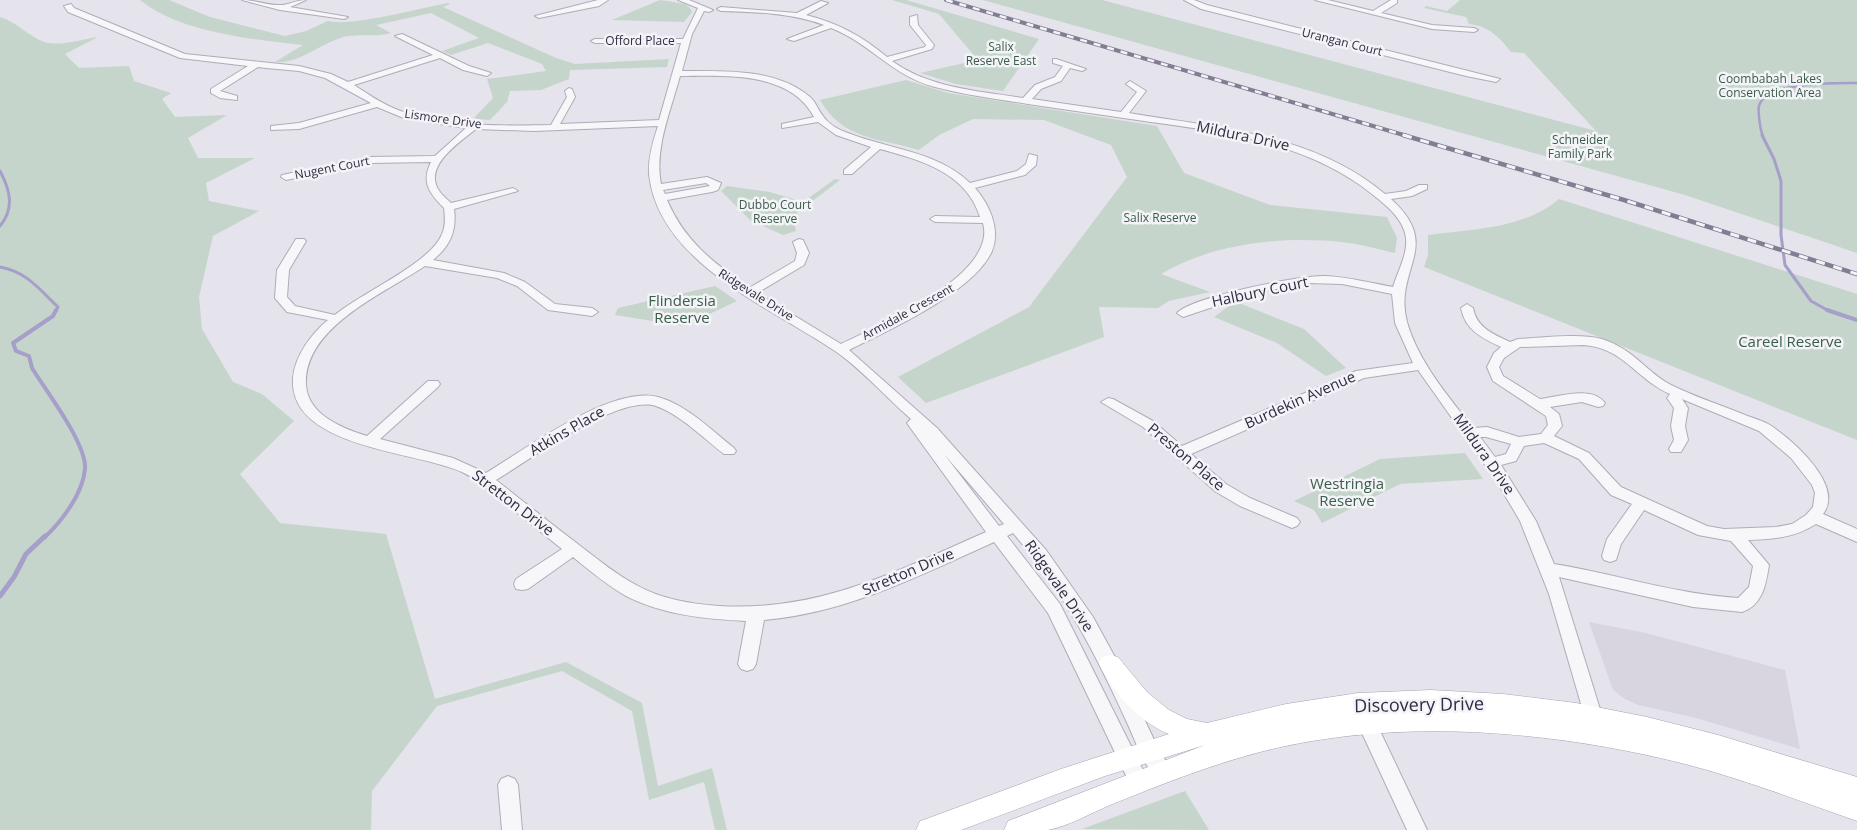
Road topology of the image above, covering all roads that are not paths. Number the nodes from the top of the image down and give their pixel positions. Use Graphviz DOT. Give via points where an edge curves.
graph roads {
  1 [pos="246,0"];
  2 [pos="302,0"];
  3 [pos="604,0"];
  4 [pos="682,0"];
  5 [pos="709,0"];
  6 [pos="1188,0"];
  7 [pos="1319,0"];
  8 [pos="730,1"];
  9 [pos="1394,1"];
  10 [pos="824,3"];
  11 [pos="68,6"];
  12 [pos="280,8"];
  13 [pos="701,8"];
  14 [pos="718,10"];
  15 [pos="749,10"];
  16 [pos="1376,13"];
  17 [pos="539,16"];
  18 [pos="344,17"];
  19 [pos="796,17"];
  20 [pos="914,17"];
  21 [pos="832,25"];
  22 [pos="1474,30"];
  23 [pos="399,36"];
  24 [pos="791,39"];
  25 [pos="686,40"];
  26 [pos="147,41"];
  27 [pos="595,41"];
  28 [pos="136,44"];
  29 [pos="439,56"];
  30 [pos="885,60"];
  31 [pos="1056,61"];
  32 [pos="1068,64"];
  33 [pos="256,65"];
  34 [pos="1082,69"];
  35 [pos="487,73"];
  36 [pos="676,74"];
  37 [pos="1496,79"];
  38 [pos="349,84"];
  39 [pos="1130,84"];
  40 [pos="569,91"];
  41 [pos="234,98"];
  42 [pos="1026,100"];
  43 [pos="378,104"];
  44 [pos="1123,115"];
  45 [pos="820,119"];
  46 [pos="663,123"];
  47 [pos="475,124"];
  48 [pos="554,126"];
  49 [pos="785,126"];
  50 [pos="274,128"];
  51 [pos="878,146"];
  52 [pos="1032,156"];
  53 [pos="437,159"];
  54 [pos="848,172"];
  55 [pos="286,177"];
  56 [pos="969,186"];
  57 [pos="1423,187"];
  58 [pos="513,191"];
  59 [pos="1383,197"];
  60 [pos="449,207"];
  61 [pos="935,220"];
  62 [pos="987,220"];
  63 [pos="300,241"];
  64 [pos="799,242"];
  65 [pos="423,262"];
  66 [pos="1398,292"];
  67 [pos="749,293"];
  68 [pos="1467,308"];
  69 [pos="592,312"];
  70 [pos="1183,313"];
  71 [pos="338,319"];
  72 [pos="1510,346"];
  73 [pos="841,349"];
  74 [pos="1422,366"];
  75 [pos="433,384"];
  76 [pos="1678,399"];
  77 [pos="900,402"];
  78 [pos="1108,402"];
  79 [pos="1598,403"];
  80 [pos="1540,404"];
  81 [pos="1470,433"];
  82 [pos="1545,438"];
  83 [pos="371,440"];
  84 [pos="1519,442"];
  85 [pos="1676,449"];
  86 [pos="729,451"];
  87 [pos="1182,452"];
  88 [pos="1492,463"];
  89 [pos="486,480"];
  90 [pos="1641,503"];
  91 [pos="1813,516"];
  92 [pos="1292,522"];
  93 [pos="1014,526"];
  94 [pos="996,533"];
  95 [pos="1734,534"];
  96 [pos="1857,536"];
  97 [pos="573,549"];
  98 [pos="1610,556"];
  99 [pos="1547,569"];
  100 [pos="522,584"];
  101 [pos="756,615"];
  102 [pos="748,664"];
  103 [pos="1110,664"];
  104 [pos="1362,714"];
  105 [pos="1597,726"];
  106 [pos="1209,732"];
  107 [pos="1149,750"];
  108 [pos="1125,758"];
  109 [pos="1162,772"];
  110 [pos="1139,782"];
  111 [pos="508,785"];
  112 [pos="1857,789"];
  113 [pos="1857,809"];
  114 [pos="512,830"];
  115 [pos="929,830"];
  116 [pos="1017,830"];
  117 [pos="1416,830"];
  1 -- 12 [label="street"];
  2 -- 12 [label="street"];
  3 -- 17 [label="street"];
  4 -- 13 [label="street"];
  5 -- 13 [label="street" via="702,3"];
  6 -- 37 [label="street, Urangan Court"];
  7 -- 16 [label="street"];
  8 -- 14 [label="street"];
  8 -- 15 [label="street, Mildura Drive"];
  9 -- 16 [label="street"];
  10 -- 19 [label="street"];
  11 -- 26 [label="street, Lismore Drive"];
  12 -- 18 [label="street"];
  13 -- 14 [label="street"];
  13 -- 25 [label="street, Ridgevale Drive"];
  14 -- 15 [label="street, Mildura Drive"];
  15 -- 19 [label="street, Mildura Drive"];
  16 -- 22 [label="street" via="1432,27"];
  19 -- 21 [label="street, Mildura Drive"];
  20 -- 30 [label="street" via="914,25 930,45 928,49"];
  21 -- 24 [label="street"];
  21 -- 30 [label="street, Mildura Drive" via="853,35"];
  23 -- 29 [label="street"];
  25 -- 27 [label="street, Offord Place"];
  25 -- 36 [label="street, Ridgevale Drive"];
  26 -- 28 [label="street"];
  26 -- 33 [label="street, Lismore Drive" via="183,56"];
  29 -- 35 [label="street"];
  29 -- 38 [label="street"];
  30 -- 42 [label="street, Mildura Drive" via="936,84"];
  31 -- 32 [label="street"];
  32 -- 34 [label="street"];
  32 -- 42 [label="street" via="1058,79 1038,87"];
  33 -- 38 [label="street, Lismore Drive" via="314,72"];
  33 -- 41 [label="street" via="214,91"];
  36 -- 45 [label="street, Armidale Crescent" via="751,77 778,83 808,100"];
  36 -- 46 [label="street, Ridgevale Drive"];
  38 -- 43 [label="street, Lismore Drive"];
  39 -- 44 [label="street" via="1142,91 1130,102"];
  40 -- 48 [label="street" via="571,97"];
  42 -- 44 [label="street, Mildura Drive"];
  43 -- 47 [label="street, Lismore Drive" via="404,115"];
  43 -- 50 [label="street" via="299,126"];
  44 -- 59 [label="street, Mildura Drive" via="1253,135 1289,145 1339,166"];
  45 -- 49 [label="street"];
  45 -- 51 [label="street, Armidale Crescent" via="844,135"];
  46 -- 48 [label="street, Lismore Drive"];
  46 -- 67 [label="street, Ridgevale Drive" via="654,160 658,193 671,222 696,253"];
  47 -- 48 [label="street, Lismore Drive"];
  47 -- 53 [label="street"];
  51 -- 54 [label="street"];
  51 -- 56 [label="street, Armidale Crescent" via="930,161"];
  52 -- 56 [label="street" via="1031,165 1025,171"];
  53 -- 55 [label="street, Nugent Court" via="369,160"];
  53 -- 60 [label="street" via="430,173 430,182 434,192"];
  56 -- 62 [label="street, Armidale Crescent" via="979,199"];
  57 -- 59 [label="street" via="1408,194"];
  58 -- 60 [label="street"];
  59 -- 66 [label="street, Mildura Drive" via="1402,217 1413,243 1412,255 1402,274"];
  60 -- 65 [label="street, Stretton Drive" via="449,233 439,248"];
  61 -- 62 [label="street"];
  62 -- 73 [label="street, Armidale Crescent" via="990,234 986,246 965,278 932,301"];
  63 -- 71 [label="street" via="283,270 282,298 291,308"];
  64 -- 67 [label="street" via="803,253 800,263"];
  65 -- 69 [label="street" via="500,275 521,284 552,306"];
  65 -- 71 [label="street, Stretton Drive"];
  66 -- 70 [label="street, Halbury Court" via="1340,281 1304,281 1208,302"];
  66 -- 74 [label="street, Mildura Drive" via="1402,323"];
  67 -- 73 [label="street, Ridgevale Drive"];
  68 -- 72 [label="street" via="1468,316 1477,328"];
  71 -- 83 [label="street, Stretton Drive" via="314,343 303,360 300,392 313,414 327,425"];
  72 -- 76 [label="street" via="1539,341 1597,342 1625,354"];
  72 -- 80 [label="street" via="1499,356 1493,368 1498,378"];
  73 -- 77 [label="street, Ridgevale Drive"];
  74 -- 81 [label="street, Mildura Drive"];
  74 -- 87 [label="street, Burdekin Avenue" via="1361,374"];
  75 -- 83 [label="street"];
  76 -- 85 [label="street" via="1681,440"];
  76 -- 91 [label="street" via="1702,403 1764,428 1796,455 1819,483 1822,493 1820,508"];
  77 -- 93 [label="street, Ridgevale Drive" via="932,431"];
  77 -- 94 [label="street, Ridgevale Drive"];
  78 -- 87 [label="street, Preston Place" via="1148,424"];
  79 -- 80 [label="street" via="1584,397"];
  80 -- 82 [label="street" via="1552,414 1555,426"];
  81 -- 84 [label="street" via="1487,432"];
  81 -- 88 [label="street, Mildura Drive"];
  82 -- 84 [label="street"];
  82 -- 90 [label="street" via="1584,456 1616,491"];
  83 -- 89 [label="street, Stretton Drive" via="467,468"];
  84 -- 88 [label="street" via="1511,456"];
  86 -- 89 [label="street, Atkins Place" via="675,409 655,401 630,401 596,413"];
  87 -- 92 [label="street, Preston Place" via="1221,488"];
  88 -- 99 [label="street, Mildura Drive" via="1528,522"];
  89 -- 97 [label="street, Stretton Drive"];
  90 -- 95 [label="street" via="1704,531"];
  90 -- 98 [label="street" via="1613,543"];
  91 -- 95 [label="street" via="1796,529"];
  91 -- 96 [label="street"];
  93 -- 94 [label="street, Stretton Drive"];
  93 -- 103 [label="street, Ridgevale Drive" via="1040,554"];
  94 -- 101 [label="street, Stretton Drive" via="847,598 793,612"];
  94 -- 108 [label="street, Ridgevale Drive" via="1054,608"];
  95 -- 99 [label="street" via="1761,565 1757,590 1742,605 1701,602"];
  97 -- 100 [label="street"];
  97 -- 101 [label="street, Stretton Drive" via="592,566 631,591 663,603 692,611"];
  99 -- 105 [label="street, Mildura Drive"];
  101 -- 102 [label="street"];
  103 -- 106 [label="main road" via="1135,697 1163,719 1184,730"];
  103 -- 107 [label="street, Ridgevale Drive"];
  104 -- 105 [label="main road, Discovery Drive" via="1428,720"];
  104 -- 106 [label="main road, Discovery Drive" via="1288,714"];
  104 -- 109 [label="main road, Discovery Drive" via="1210,754"];
  104 -- 117 [label="street"];
  105 -- 112 [label="main road, Discovery Drive" via="1677,733 1750,753"];
  105 -- 113 [label="main road, Discovery Drive" via="1747,771"];
  106 -- 107 [label="main road, Discovery Drive"];
  107 -- 108 [label="main road, Discovery Drive"];
  107 -- 109 [label="street, Ridgevale Drive"];
  108 -- 110 [label="street, Ridgevale Drive"];
  108 -- 115 [label="main road, Discovery Drive"];
  109 -- 110 [label="main road, Discovery Drive"];
  110 -- 116 [label="main road, Discovery Drive"];
  111 -- 114 [label="street"];
}
